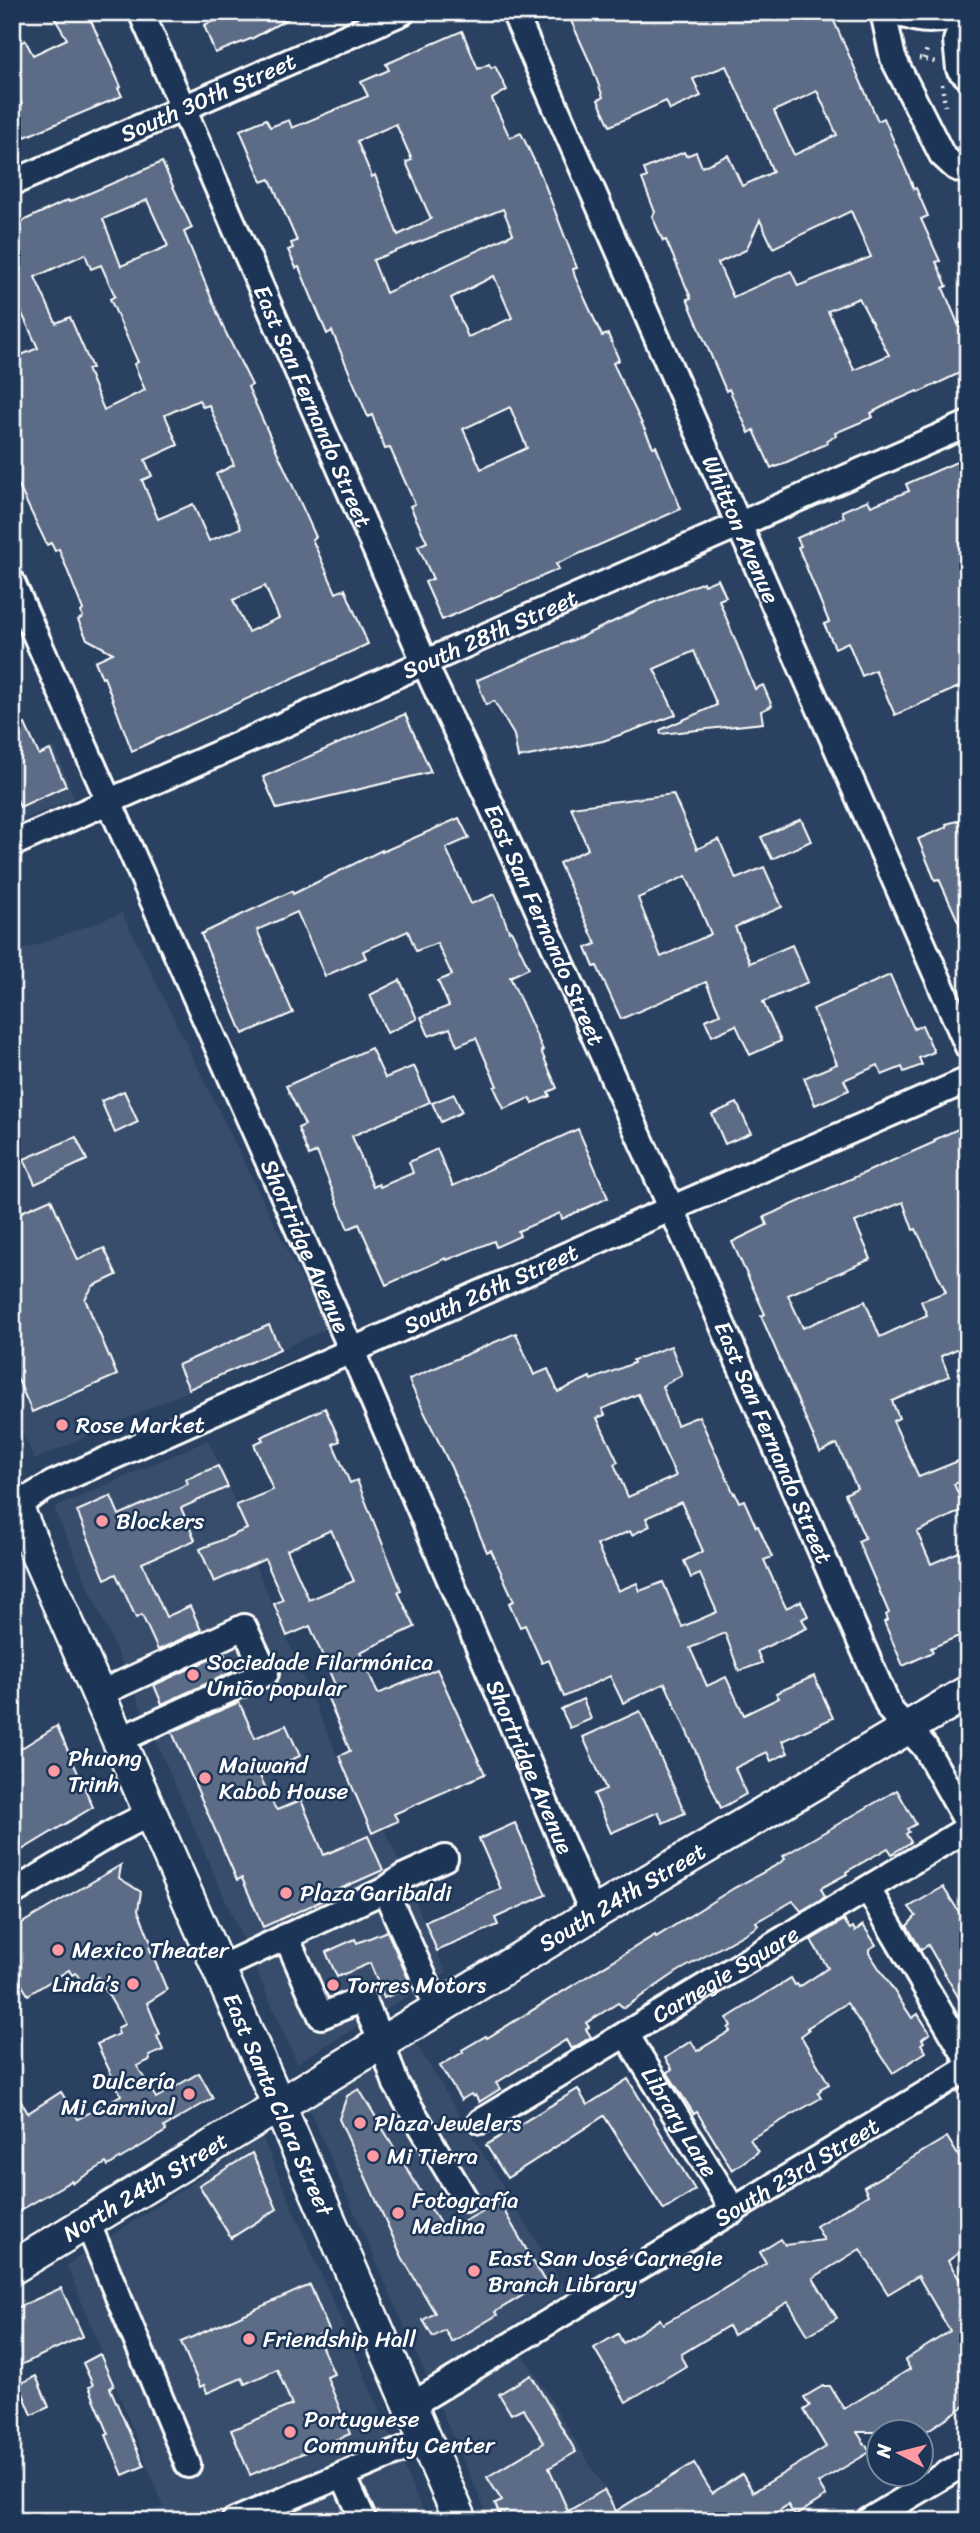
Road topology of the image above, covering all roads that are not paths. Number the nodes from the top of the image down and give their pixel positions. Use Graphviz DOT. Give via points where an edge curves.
graph roads {
  1 [pos="141,12"];
  2 [pos="403,12"];
  3 [pos="514,12"];
  4 [pos="883,12"];
  5 [pos="897,12"];
  6 [pos="967,13"];
  7 [pos="968,77"];
  8 [pos="183,109"];
  9 [pos="968,173"];
  10 [pos="12,183"];
  11 [pos="968,424"];
  12 [pos="737,526"];
  13 [pos="12,582"];
  14 [pos="425,662"];
  15 [pos="109,802"];
  16 [pos="12,843"];
  17 [pos="968,1047"];
  18 [pos="968,1080"];
  19 [pos="672,1209"];
  20 [pos="352,1351"];
  21 [pos="14,1503"];
  22 [pos="968,1692"];
  23 [pos="99,1694"];
  24 [pos="907,1729"];
  25 [pos="119,1740"];
  26 [pos="151,1813"];
  27 [pos="968,1826"];
  28 [pos="445,1858"];
  29 [pos="868,1889"];
  30 [pos="385,1890"];
  31 [pos="12,1893"];
  32 [pos="593,1914"];
  33 [pos="286,1936"];
  34 [pos="220,1968"];
  35 [pos="438,2009"];
  36 [pos="625,2034"];
  37 [pos="382,2043"];
  38 [pos="968,2060"];
  39 [pos="968,2068"];
  40 [pos="280,2107"];
  41 [pos="481,2121"];
  42 [pos="465,2199"];
  43 [pos="734,2211"];
  44 [pos="88,2224"];
  45 [pos="12,2268"];
  46 [pos="410,2406"];
  47 [pos="425,2440"];
  48 [pos="968,2461"];
  49 [pos="188,2465"];
  50 [pos="343,2474"];
  51 [pos="234,2521"];
  52 [pos="364,2521"];
  53 [pos="460,2521"];
  54 [pos="867,2521"];
  1 -- 8 [label="street, East San Fernando Street"];
  2 -- 8 [label="street, South 30th Street"];
  3 -- 12 [label="street, Whitton Avenue"];
  4 -- 9 [label="street" via="893,58 942,155"];
  5 -- 6 [label="street" via="925,21"];
  6 -- 7 [label="street" via="956,41 959,69"];
  8 -- 10 [label="street, South 30th Street"];
  8 -- 14 [label="street, East San Fernando Street"];
  11 -- 12 [label="street, South 28th Street"];
  12 -- 14 [label="street, South 28th Street"];
  12 -- 17 [label="street, Whitton Avenue"];
  13 -- 15 [label="street, Shortridge Avenue"];
  14 -- 15 [label="street, South 28th Street"];
  14 -- 19 [label="street, East San Fernando Street"];
  15 -- 16 [label="street, South 28th Street"];
  15 -- 20 [label="street, Shortridge Avenue"];
  18 -- 19 [label="street, South 26th Street"];
  19 -- 20 [label="street, South 26th Street"];
  19 -- 24 [label="street, East San Fernando Street" via="890,1710"];
  20 -- 21 [label="street, South 26th Street"];
  20 -- 32 [label="street, Shortridge Avenue"];
  21 -- 23 [label="main road, East Santa Clara Street"];
  22 -- 24 [label="main road, South 24th Street"];
  23 -- 25 [label="main road, East Santa Clara Street"];
  23 -- 25 [label="street" via="244,1628 266,1673"];
  24 -- 27 [label="street, East San Fernando Street" via="925,1747"];
  24 -- 32 [label="main road, South 24th Street"];
  25 -- 26 [label="main road, East Santa Clara Street"];
  26 -- 31 [label="street"];
  26 -- 34 [label="main road, East Santa Clara Street"];
  27 -- 29 [label="street, Carnegie Square"];
  28 -- 30 [label="street"];
  29 -- 36 [label="street, Carnegie Square"];
  29 -- 38 [label="street"];
  30 -- 33 [label="street"];
  30 -- 35 [label="street"];
  32 -- 35 [label="main road, South 24th Street"];
  33 -- 34 [label="street"];
  33 -- 37 [label="street" via="321,2017 363,1999"];
  34 -- 40 [label="main road, East Santa Clara Street"];
  35 -- 37 [label="main road, South 24th Street"];
  36 -- 41 [label="street, Carnegie Square"];
  36 -- 43 [label="street, Library Lane"];
  37 -- 40 [label="main road, South 24th Street"];
  37 -- 42 [label="street" via="396,2084"];
  39 -- 43 [label="street, South 23rd Street"];
  40 -- 44 [label="main road, North 24th Street"];
  40 -- 46 [label="main road, East Santa Clara Street"];
  43 -- 46 [label="street, South 23rd Street"];
  44 -- 45 [label="main road, North 24th Street"];
  44 -- 49 [label="street"];
  46 -- 47 [label="main road, East Santa Clara Street"];
  47 -- 50 [label="street"];
  47 -- 53 [label="main road, East Santa Clara Street"];
  48 -- 54 [label="street"];
  50 -- 51 [label="street"];
  50 -- 52 [label="street"];
}
